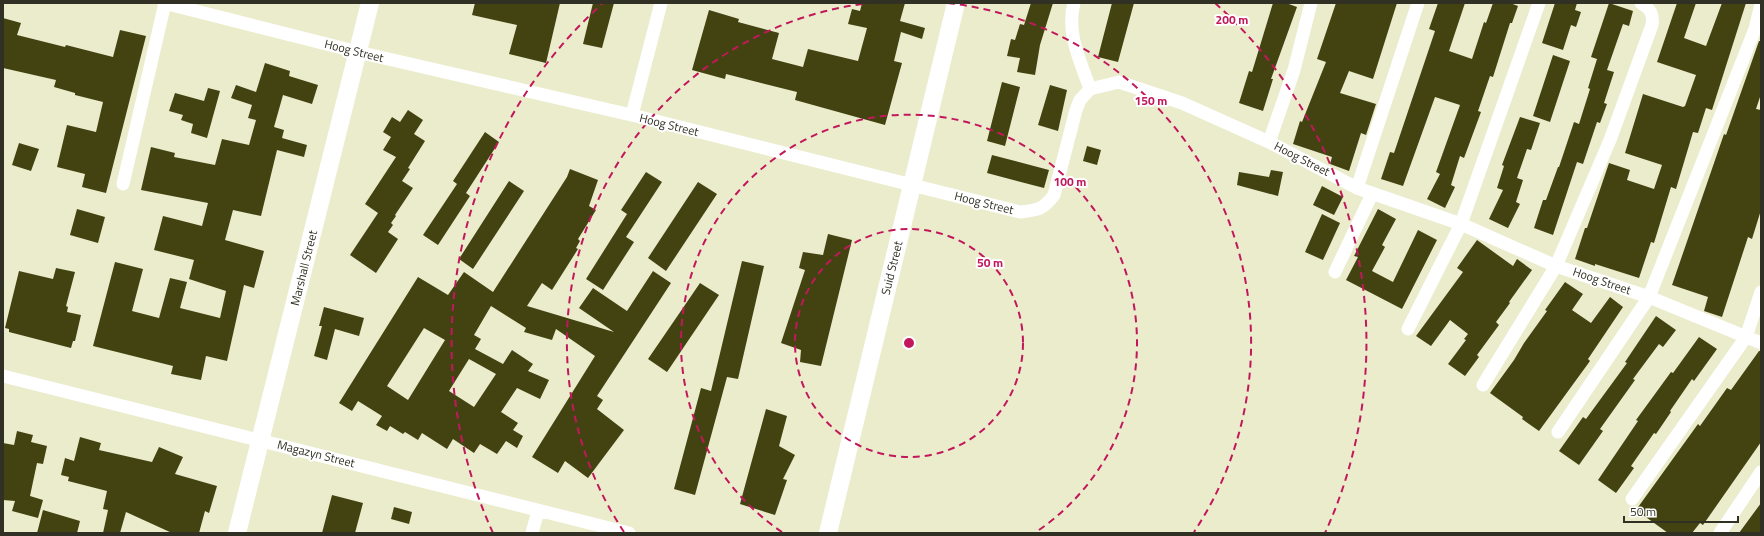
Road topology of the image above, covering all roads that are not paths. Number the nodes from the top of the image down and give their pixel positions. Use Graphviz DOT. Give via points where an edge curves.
graph roads {
  1 [pos="165,3"];
  2 [pos="370,3"];
  3 [pos="661,3"];
  4 [pos="956,3"];
  5 [pos="1074,3"];
  6 [pos="1311,3"];
  7 [pos="1418,3"];
  8 [pos="1539,3"];
  9 [pos="1641,3"];
  10 [pos="1761,4"];
  11 [pos="1758,30"];
  12 [pos="358,52"];
  13 [pos="1090,89"];
  14 [pos="632,115"];
  15 [pos="1269,142"];
  16 [pos="123,184"];
  17 [pos="912,184"];
  18 [pos="1357,188"];
  19 [pos="1372,194"];
  20 [pos="1461,224"];
  21 [pos="1556,266"];
  22 [pos="1335,272"];
  23 [pos="1761,292"];
  24 [pos="1650,297"];
  25 [pos="1408,329"];
  26 [pos="1746,338"];
  27 [pos="1761,343"];
  28 [pos="3,376"];
  29 [pos="1483,384"];
  30 [pos="1558,432"];
  31 [pos="261,440"];
  32 [pos="1761,472"];
  33 [pos="1632,499"];
  34 [pos="538,511"];
  35 [pos="237,533"];
  36 [pos="532,533"];
  37 [pos="629,533"];
  38 [pos="828,533"];
  39 [pos="1720,533"];
  1 -- 12 [label="street, Hoog Street"];
  1 -- 16 [label="street"];
  2 -- 12 [label="street, Marshall Street"];
  3 -- 14 [label="street"];
  4 -- 17 [label="street, Suid Street"];
  5 -- 13 [label="street" via="1071,15 1074,42"];
  6 -- 15 [label="street" via="1294,70"];
  7 -- 18 [label="street"];
  8 -- 20 [label="street"];
  9 -- 21 [label="street" via="1651,12 1652,25 1610,140"];
  10 -- 11 [label="street"];
  11 -- 24 [label="street"];
  12 -- 14 [label="street, Hoog Street"];
  12 -- 31 [label="street, Marshall Street"];
  13 -- 15 [label="street, Hoog Street" via="1119,82 1182,103"];
  13 -- 17 [label="street, Hoog Street" via="1076,110 1054,195 1042,208 1020,212"];
  14 -- 17 [label="street, Hoog Street"];
  15 -- 18 [label="street, Hoog Street"];
  17 -- 38 [label="street, Suid Street"];
  18 -- 19 [label="street, Hoog Street"];
  19 -- 20 [label="street, Hoog Street"];
  19 -- 22 [label="street"];
  20 -- 21 [label="street, Hoog Street"];
  20 -- 25 [label="street"];
  21 -- 24 [label="street, Hoog Street"];
  21 -- 29 [label="street"];
  23 -- 26 [label="street"];
  24 -- 26 [label="street, Hoog Street"];
  24 -- 30 [label="street"];
  26 -- 27 [label="street, Hoog Street"];
  26 -- 33 [label="street"];
  28 -- 31 [label="street, Magazyn Street"];
  31 -- 34 [label="street, Magazyn Street"];
  31 -- 35 [label="street, Marshall Street"];
  32 -- 39 [label="street"];
  34 -- 36 [label="street"];
  34 -- 37 [label="street, Magazyn Street"];
}
